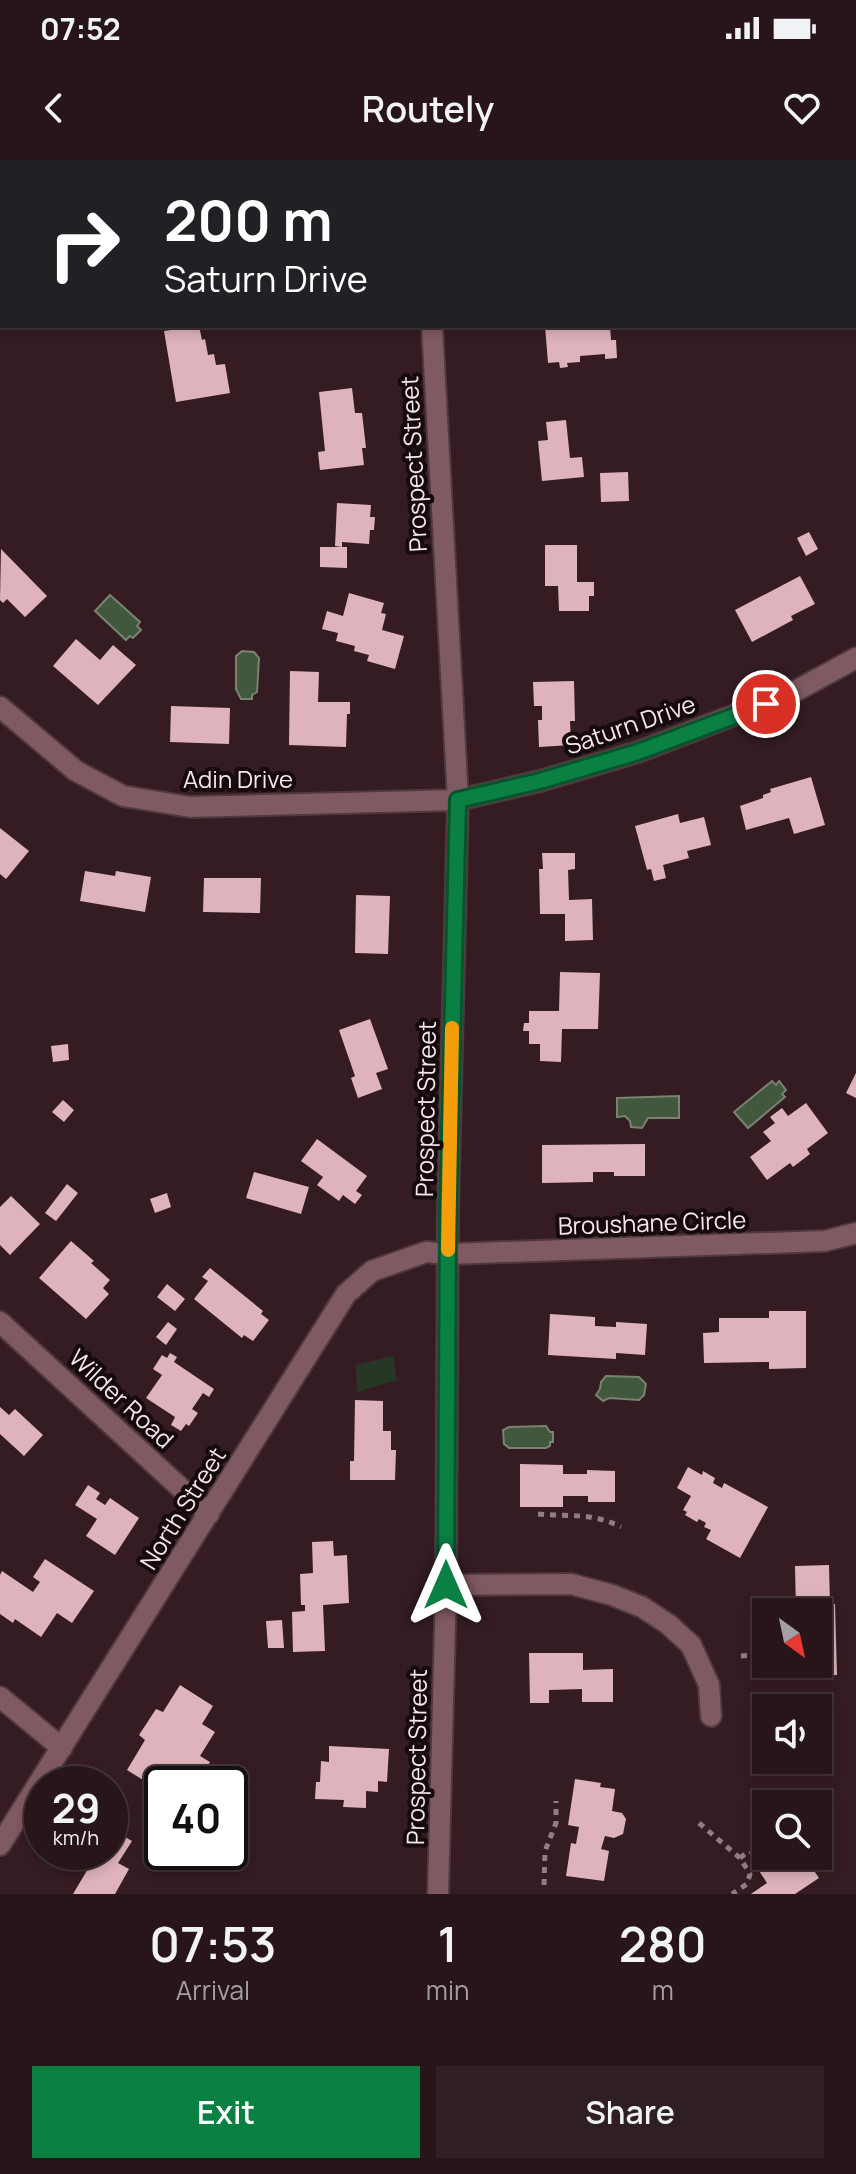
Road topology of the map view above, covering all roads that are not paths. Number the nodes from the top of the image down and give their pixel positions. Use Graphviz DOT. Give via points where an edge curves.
graph roads {
  1 [pos="432,328"];
  2 [pos="856,658"];
  3 [pos="0,707"];
  4 [pos="458,800"];
  5 [pos="856,1233"];
  6 [pos="448,1254"];
  7 [pos="0,1322"];
  8 [pos="209,1514"];
  9 [pos="446,1585"];
  10 [pos="0,1697"];
  11 [pos="711,1716"];
  12 [pos="62,1748"];
  13 [pos="0,1845"];
  14 [pos="438,1894"];
  1 -- 4 [label="street, Prospect Street"];
  2 -- 4 [label="street, Saturn Drive" via="792,693 638,752"];
  3 -- 4 [label="street, Adin Drive" via="76,771 123,796 190,807"];
  4 -- 6 [label="street, Prospect Street"];
  5 -- 6 [label="street, Broushane Circle" via="825,1241"];
  6 -- 8 [label="street, North Street" via="426,1252 372,1271 346,1294"];
  6 -- 9 [label="street, Prospect Street"];
  7 -- 8 [label="street, Wilder Road"];
  8 -- 12 [label="street, North Street"];
  9 -- 11 [label="street" via="571,1584 642,1607 691,1645 709,1685"];
  9 -- 14 [label="street, Prospect Street"];
  10 -- 12 [label="street"];
  12 -- 13 [label="street, North Street"];
}
